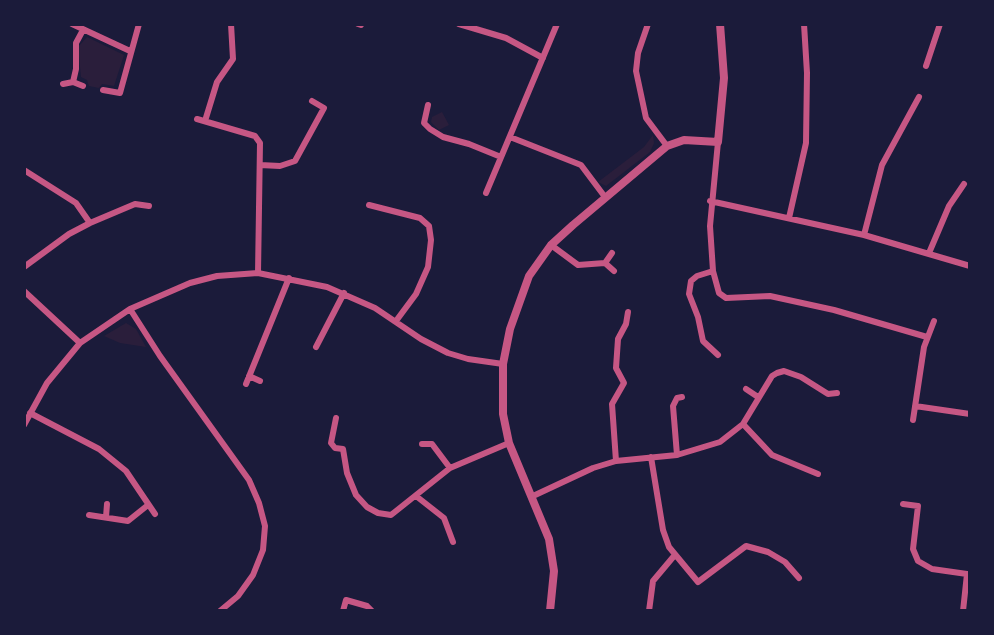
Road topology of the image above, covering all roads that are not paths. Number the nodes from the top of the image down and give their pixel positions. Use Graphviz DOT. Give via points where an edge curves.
graph roads {
  1 [pos="72,24"];
  2 [pos="139,24"];
  3 [pos="231,24"];
  4 [pos="459,24"];
  5 [pos="557,24"];
  6 [pos="648,24"];
  7 [pos="720,24"];
  8 [pos="804,24"];
  9 [pos="940,24"];
  10 [pos="83,30"];
  11 [pos="130,51"];
  12 [pos="543,58"];
  13 [pos="926,66"];
  14 [pos="73,82"];
  15 [pos="63,84"];
  16 [pos="83,86"];
  17 [pos="103,90"];
  18 [pos="919,97"];
  19 [pos="312,101"];
  20 [pos="428,105"];
  21 [pos="197,119"];
  22 [pos="205,121"];
  23 [pos="510,137"];
  24 [pos="718,142"];
  25 [pos="667,146"];
  26 [pos="501,157"];
  27 [pos="260,165"];
  28 [pos="24,170"];
  29 [pos="964,184"];
  30 [pos="486,193"];
  31 [pos="605,197"];
  32 [pos="710,201"];
  33 [pos="369,205"];
  34 [pos="149,206"];
  35 [pos="789,218"];
  36 [pos="90,223"];
  37 [pos="864,235"];
  38 [pos="552,245"];
  39 [pos="612,253"];
  40 [pos="929,253"];
  41 [pos="605,263"];
  42 [pos="970,266"];
  43 [pos="24,267"];
  44 [pos="614,270"];
  45 [pos="713,271"];
  46 [pos="258,273"];
  47 [pos="289,278"];
  48 [pos="24,291"];
  49 [pos="344,293"];
  50 [pos="130,309"];
  51 [pos="628,312"];
  52 [pos="396,321"];
  53 [pos="934,321"];
  54 [pos="927,337"];
  55 [pos="80,343"];
  56 [pos="316,347"];
  57 [pos="718,355"];
  58 [pos="503,364"];
  59 [pos="249,376"];
  60 [pos="261,381"];
  61 [pos="246,384"];
  62 [pos="746,389"];
  63 [pos="837,393"];
  64 [pos="682,397"];
  65 [pos="758,397"];
  66 [pos="915,406"];
  67 [pos="30,413"];
  68 [pos="970,414"];
  69 [pos="336,418"];
  70 [pos="913,420"];
  71 [pos="743,424"];
  72 [pos="24,425"];
  73 [pos="509,443"];
  74 [pos="422,444"];
  75 [pos="677,455"];
  76 [pos="651,457"];
  77 [pos="616,461"];
  78 [pos="450,468"];
  79 [pos="818,474"];
  80 [pos="416,496"];
  81 [pos="533,496"];
  82 [pos="107,504"];
  83 [pos="148,504"];
  84 [pos="903,504"];
  85 [pos="155,514"];
  86 [pos="89,515"];
  87 [pos="106,517"];
  88 [pos="453,542"];
  89 [pos="674,556"];
  90 [pos="798,578"];
  91 [pos="968,594"];
  92 [pos="220,611"];
  93 [pos="343,611"];
  94 [pos="372,611"];
  95 [pos="550,611"];
  96 [pos="650,611"];
  97 [pos="963,611"];
  1 -- 10 [label="street"];
  2 -- 11 [label="street"];
  3 -- 22 [label="street" via="233,59 217,82"];
  4 -- 12 [label="street" via="506,38"];
  5 -- 12 [label="street"];
  6 -- 25 [label="street" via="636,71 646,118"];
  7 -- 24 [label="street" via="724,78"];
  8 -- 35 [label="street" via="806,143"];
  9 -- 13 [label="street"];
  10 -- 11 [label="street"];
  10 -- 14 [label="street" via="74,53"];
  11 -- 17 [label="street" via="120,93"];
  12 -- 23 [label="street"];
  14 -- 15 [label="street"];
  14 -- 16 [label="street"];
  18 -- 37 [label="street" via="882,165"];
  19 -- 27 [label="street" via="324,108 295,161 280,166"];
  20 -- 26 [label="street" via="424,123 430,129"];
  21 -- 22 [label="street"];
  22 -- 27 [label="street" via="255,135 260,143"];
  23 -- 26 [label="street"];
  23 -- 31 [label="street" via="581,165"];
  24 -- 25 [label="street" via="684,140"];
  24 -- 32 [label="street"];
  25 -- 31 [label="street"];
  26 -- 30 [label="street"];
  27 -- 46 [label="street"];
  28 -- 36 [label="street" via="76,203"];
  29 -- 40 [label="street" via="949,206"];
  31 -- 38 [label="street"];
  32 -- 35 [label="street"];
  32 -- 45 [label="street"];
  33 -- 52 [label="street" via="420,218 429,226 428,267 416,294"];
  34 -- 36 [label="street" via="135,204"];
  35 -- 37 [label="street"];
  36 -- 43 [label="street"];
  37 -- 40 [label="street"];
  38 -- 41 [label="street" via="578,265"];
  38 -- 58 [label="street" via="529,276 521,295"];
  39 -- 41 [label="street"];
  40 -- 42 [label="street"];
  41 -- 44 [label="street"];
  45 -- 54 [label="street" via="719,293 726,298 770,296"];
  45 -- 57 [label="street" via="691,281 689,294 703,341"];
  46 -- 47 [label="street"];
  46 -- 50 [label="street" via="190,282"];
  47 -- 49 [label="street"];
  47 -- 59 [label="street"];
  48 -- 55 [label="street"];
  49 -- 52 [label="street"];
  49 -- 56 [label="street"];
  50 -- 55 [label="street"];
  50 -- 92 [label="street" via="249,480 259,503 265,526 254,575"];
  51 -- 77 [label="street" via="618,339 616,368 624,382 612,404"];
  52 -- 58 [label="street" via="448,353"];
  53 -- 54 [label="street"];
  54 -- 66 [label="street"];
  55 -- 67 [label="street" via="47,383"];
  58 -- 73 [label="street" via="503,414"];
  59 -- 60 [label="street"];
  59 -- 61 [label="street"];
  62 -- 65 [label="street"];
  63 -- 65 [label="street" via="828,394 784,371 772,376"];
  64 -- 75 [label="street" via="673,406"];
  65 -- 71 [label="street"];
  66 -- 68 [label="street"];
  66 -- 70 [label="street"];
  67 -- 72 [label="street"];
  67 -- 83 [label="street" via="99,449 126,471"];
  69 -- 80 [label="street" via="331,443 344,449 347,473 356,495 367,507 391,514"];
  71 -- 75 [label="street" via="708,448"];
  71 -- 79 [label="street" via="772,455"];
  73 -- 78 [label="street"];
  73 -- 81 [label="street"];
  74 -- 78 [label="street" via="432,444"];
  75 -- 76 [label="street"];
  76 -- 77 [label="street"];
  76 -- 89 [label="street" via="663,530"];
  77 -- 81 [label="street"];
  78 -- 80 [label="street"];
  80 -- 88 [label="street" via="444,518"];
  81 -- 95 [label="street" via="553,556"];
  82 -- 87 [label="street"];
  83 -- 85 [label="street"];
  83 -- 87 [label="street" via="128,520"];
  84 -- 91 [label="street" via="918,506 913,549 918,561 932,569 967,574"];
  86 -- 87 [label="street"];
  89 -- 90 [label="street" via="698,582 746,546 785,562"];
  89 -- 96 [label="street" via="653,581"];
  91 -- 97 [label="street"];
  93 -- 94 [label="street" via="346,600"];
}
